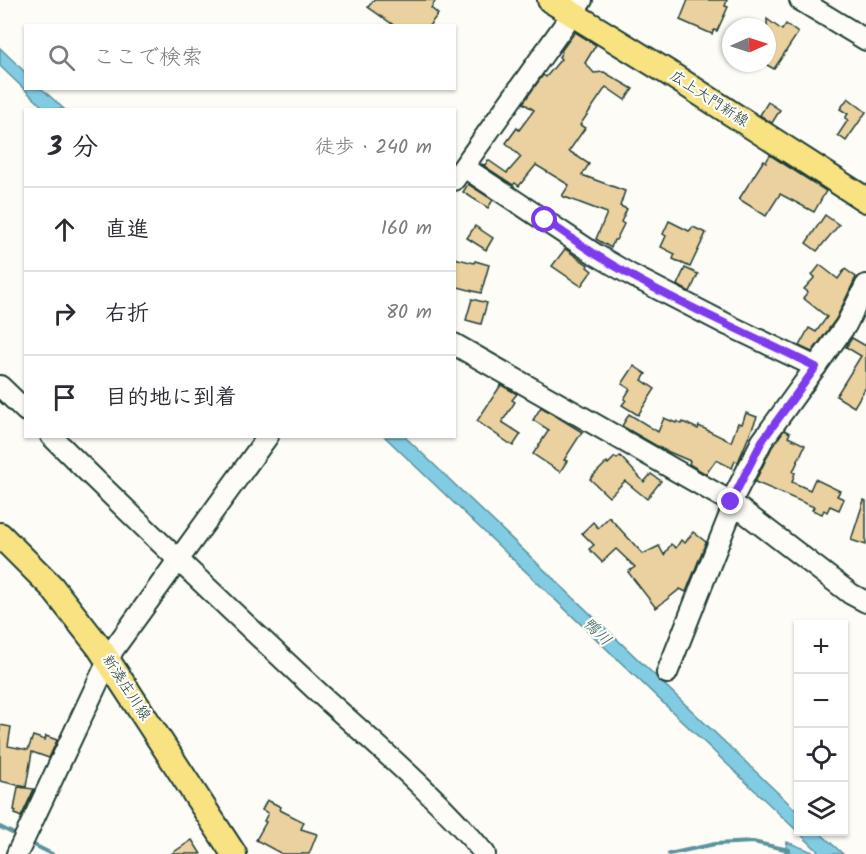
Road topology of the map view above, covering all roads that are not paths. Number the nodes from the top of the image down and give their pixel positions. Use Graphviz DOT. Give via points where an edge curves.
graph roads {
  1 [pos="550,0"];
  2 [pos="800,0"];
  3 [pos="577,7"];
  4 [pos="866,40"];
  5 [pos="459,173"];
  6 [pos="866,201"];
  7 [pos="866,285"];
  8 [pos="456,345"];
  9 [pos="816,367"];
  10 [pos="0,386"];
  11 [pos="24,409"];
  12 [pos="53,438"];
  13 [pos="267,438"];
  14 [pos="733,503"];
  15 [pos="0,535"];
  16 [pos="178,560"];
  17 [pos="866,602"];
  18 [pos="108,660"];
  19 [pos="667,673"];
  20 [pos="21,845"];
  21 [pos="234,854"];
  22 [pos="485,854"];
  1 -- 3 [label="main road, 広上大門新線"];
  2 -- 4 [label="street"];
  3 -- 5 [label="street"];
  3 -- 6 [label="main road, 広上大門新線" via="667,72"];
  5 -- 9 [label="street" via="622,270"];
  7 -- 9 [label="street" via="846,326"];
  8 -- 14 [label="street"];
  9 -- 14 [label="street" via="762,441"];
  10 -- 11 [label="street"];
  12 -- 16 [label="street"];
  13 -- 16 [label="street"];
  14 -- 17 [label="street"];
  14 -- 19 [label="street"];
  15 -- 18 [label="main road, 新湊庄川線" via="51,586"];
  16 -- 18 [label="street"];
  16 -- 22 [label="street" via="422,789"];
  18 -- 20 [label="street"];
  18 -- 21 [label="main road, 新湊庄川線"];
}
